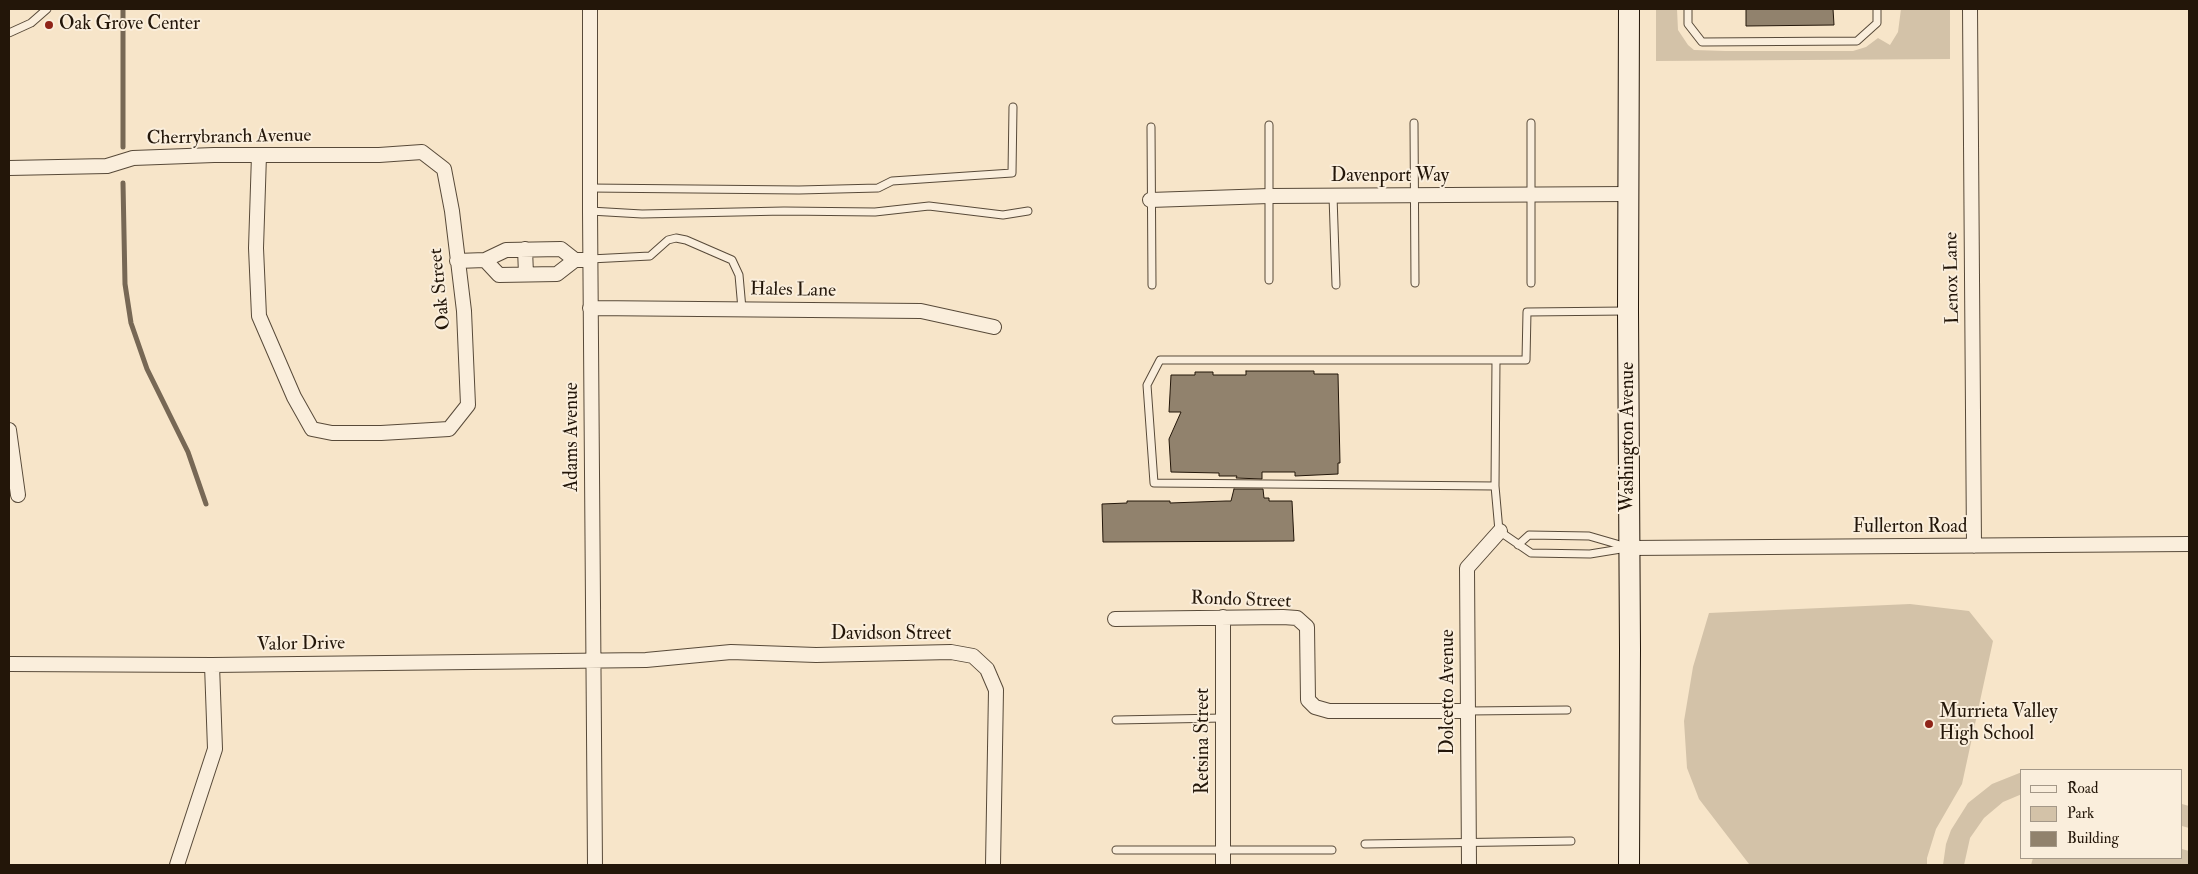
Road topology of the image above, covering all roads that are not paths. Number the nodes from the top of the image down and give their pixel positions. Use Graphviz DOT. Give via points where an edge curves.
graph roads {
  1 [pos="47,9"];
  2 [pos="590,9"];
  3 [pos="1629,9"];
  4 [pos="1688,9"];
  5 [pos="1877,9"];
  6 [pos="1970,9"];
  7 [pos="9,33"];
  8 [pos="1013,107"];
  9 [pos="1414,123"];
  10 [pos="1531,123"];
  11 [pos="1269,125"];
  12 [pos="1151,127"];
  13 [pos="259,155"];
  14 [pos="9,168"];
  15 [pos="444,169"];
  16 [pos="590,188"];
  17 [pos="1629,194"];
  18 [pos="1531,195"];
  19 [pos="1269,196"];
  20 [pos="1333,196"];
  21 [pos="1415,196"];
  22 [pos="1150,200"];
  23 [pos="590,211"];
  24 [pos="1028,211"];
  25 [pos="525,249"];
  26 [pos="485,260"];
  27 [pos="575,260"];
  28 [pos="590,260"];
  29 [pos="457,261"];
  30 [pos="526,274"];
  31 [pos="1269,280"];
  32 [pos="1415,283"];
  33 [pos="1531,283"];
  34 [pos="1152,285"];
  35 [pos="1336,285"];
  36 [pos="590,308"];
  37 [pos="742,310"];
  38 [pos="1628,311"];
  39 [pos="994,327"];
  40 [pos="1496,360"];
  41 [pos="9,430"];
  42 [pos="1495,486"];
  43 [pos="18,495"];
  44 [pos="1500,531"];
  45 [pos="2189,544"];
  46 [pos="1518,545"];
  47 [pos="1974,546"];
  48 [pos="1630,548"];
  49 [pos="1223,617"];
  50 [pos="1114,619"];
  51 [pos="593,660"];
  52 [pos="9,664"];
  53 [pos="212,665"];
  54 [pos="1567,710"];
  55 [pos="1468,712"];
  56 [pos="1223,718"];
  57 [pos="1116,720"];
  58 [pos="1571,841"];
  59 [pos="1469,843"];
  60 [pos="1365,844"];
  61 [pos="1116,850"];
  62 [pos="1223,850"];
  63 [pos="1332,850"];
  64 [pos="177,865"];
  65 [pos="595,865"];
  66 [pos="993,865"];
  67 [pos="1223,865"];
  68 [pos="1469,865"];
  69 [pos="1628,865"];
  1 -- 7 [label="lane" via="31,23"];
  2 -- 16 [label="street, Adams Avenue"];
  3 -- 17 [label="main road, Washington Avenue"];
  4 -- 5 [label="lane" via="1688,24 1702,42 1857,41 1877,23"];
  6 -- 47 [label="street, Lenox Lane"];
  8 -- 16 [label="lane" via="1012,173 892,181 878,188"];
  9 -- 21 [label="lane"];
  10 -- 18 [label="lane"];
  11 -- 19 [label="lane"];
  12 -- 22 [label="lane"];
  13 -- 14 [label="street, Cherrybranch Avenue" via="133,158 107,166"];
  13 -- 15 [label="street, Cherrybranch Avenue" via="422,152"];
  13 -- 29 [label="street, Oak Street" via="256,248 259,316 294,397 312,429 332,433 381,433 449,428 468,405 464,311"];
  15 -- 29 [label="street, Oak Street"];
  16 -- 23 [label="street, Adams Avenue"];
  17 -- 18 [label="street, Davenport Way"];
  17 -- 38 [label="main road, Washington Avenue"];
  18 -- 21 [label="street, Davenport Way"];
  18 -- 33 [label="lane"];
  19 -- 20 [label="street, Davenport Way"];
  19 -- 22 [label="street, Davenport Way"];
  19 -- 31 [label="lane"];
  20 -- 21 [label="street, Davenport Way"];
  20 -- 35 [label="lane"];
  21 -- 32 [label="lane"];
  22 -- 34 [label="lane"];
  23 -- 24 [label="lane" via="642,214 784,210 875,212 929,206 1003,215"];
  23 -- 28 [label="street, Adams Avenue"];
  25 -- 26 [label="street" via="506,250"];
  25 -- 27 [label="street" via="561,248"];
  25 -- 30 [label="street"];
  26 -- 29 [label="street"];
  26 -- 30 [label="street" via="499,275"];
  27 -- 28 [label="street"];
  27 -- 30 [label="street" via="557,274"];
  28 -- 36 [label="street, Adams Avenue"];
  28 -- 37 [label="lane" via="650,256 668,240 686,240 732,260 739,275"];
  36 -- 37 [label="street, Hales Lane"];
  36 -- 51 [label="street, Adams Avenue"];
  37 -- 39 [label="street, Hales Lane" via="921,311"];
  38 -- 40 [label="lane" via="1527,312 1526,360"];
  38 -- 48 [label="main road, Washington Avenue"];
  40 -- 42 [label="lane"];
  40 -- 42 [label="lane" via="1160,360 1147,385 1154,483"];
  41 -- 43 [label="street"];
  42 -- 44 [label="lane"];
  44 -- 46 [label="lane"];
  44 -- 55 [label="street, Dolcetto Avenue" via="1467,568"];
  45 -- 47 [label="street, Fullerton Road"];
  46 -- 48 [label="lane" via="1531,553 1590,554"];
  46 -- 48 [label="lane" via="1529,534 1589,536"];
  47 -- 48 [label="street, Fullerton Road"];
  48 -- 69 [label="main road, Washington Avenue"];
  49 -- 50 [label="street, Rondo Street"];
  49 -- 55 [label="street, Rondo Street" via="1297,618 1307,627 1308,700 1315,707 1329,711"];
  49 -- 56 [label="street, Retsina Street"];
  51 -- 53 [label="street, Valor Drive"];
  51 -- 65 [label="street, Adams Avenue"];
  51 -- 66 [label="street, Davidson Street" via="646,660 731,652 816,655 943,652 973,656 987,669 996,690"];
  52 -- 53 [label="street, Valor Drive"];
  53 -- 64 [label="street" via="215,749"];
  54 -- 55 [label="lane"];
  55 -- 59 [label="street, Dolcetto Avenue"];
  56 -- 57 [label="lane"];
  56 -- 62 [label="street, Retsina Street"];
  58 -- 59 [label="lane"];
  59 -- 60 [label="lane"];
  59 -- 68 [label="street, Dolcetto Avenue"];
  61 -- 62 [label="lane"];
  62 -- 63 [label="lane"];
  62 -- 67 [label="street, Retsina Street"];
}
